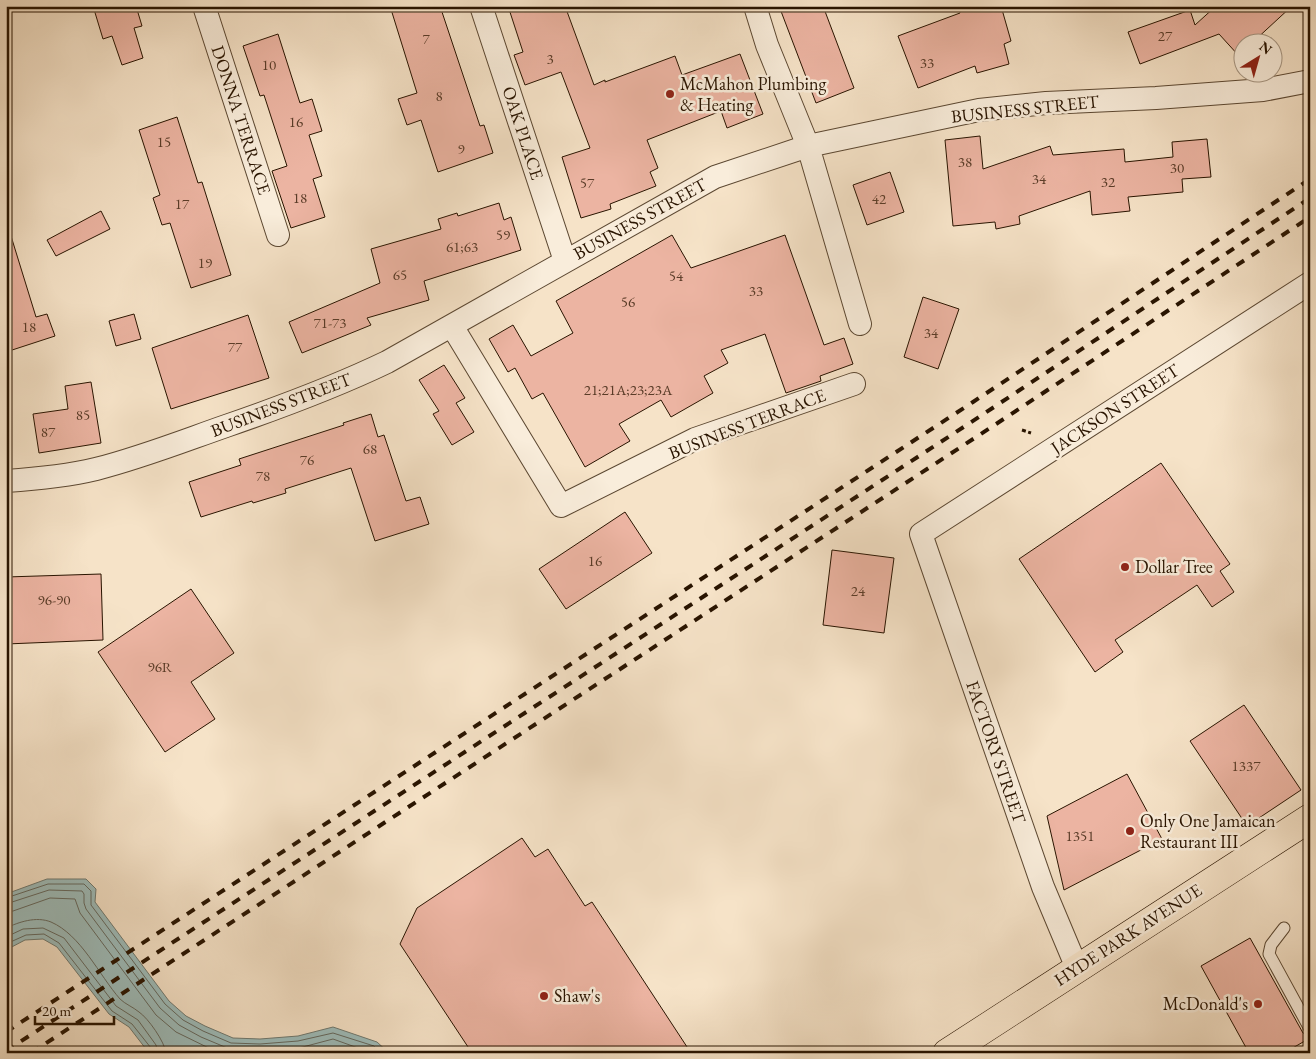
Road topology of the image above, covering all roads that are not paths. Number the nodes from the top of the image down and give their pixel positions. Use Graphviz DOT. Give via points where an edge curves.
graph roads {
  1 [pos="204,6"];
  2 [pos="481,6"];
  3 [pos="755,6"];
  4 [pos="1310,81"];
  5 [pos="808,146"];
  6 [pos="278,235"];
  7 [pos="565,261"];
  8 [pos="1310,284"];
  9 [pos="860,324"];
  10 [pos="452,326"];
  11 [pos="854,384"];
  12 [pos="6,481"];
  13 [pos="920,534"];
  14 [pos="1310,818"];
  15 [pos="1284,928"];
  16 [pos="1077,968"];
  17 [pos="1310,1029"];
  18 [pos="947,1053"];
  1 -- 6 [label="street, DONNA TERRACE"];
  2 -- 7 [label="street, OAK PLACE"];
  3 -- 5 [label="street" via="767,45"];
  4 -- 5 [label="street, BUSINESS STREET" via="1263,90 978,110"];
  5 -- 7 [label="street, BUSINESS STREET" via="715,178"];
  5 -- 9 [label="street"];
  7 -- 10 [label="street, BUSINESS STREET"];
  8 -- 13 [label="street, JACKSON STREET"];
  10 -- 11 [label="street, BUSINESS TERRACE" via="561,506 695,439"];
  10 -- 12 [label="street, BUSINESS STREET" via="349,381 141,456 94,470"];
  13 -- 16 [label="street, FACTORY STREET" via="1044,887"];
  14 -- 16 [label="main road, HYDE PARK AVENUE"];
  15 -- 17 [label="lane" via="1271,945 1269,954"];
  16 -- 18 [label="main road, HYDE PARK AVENUE"];
}
